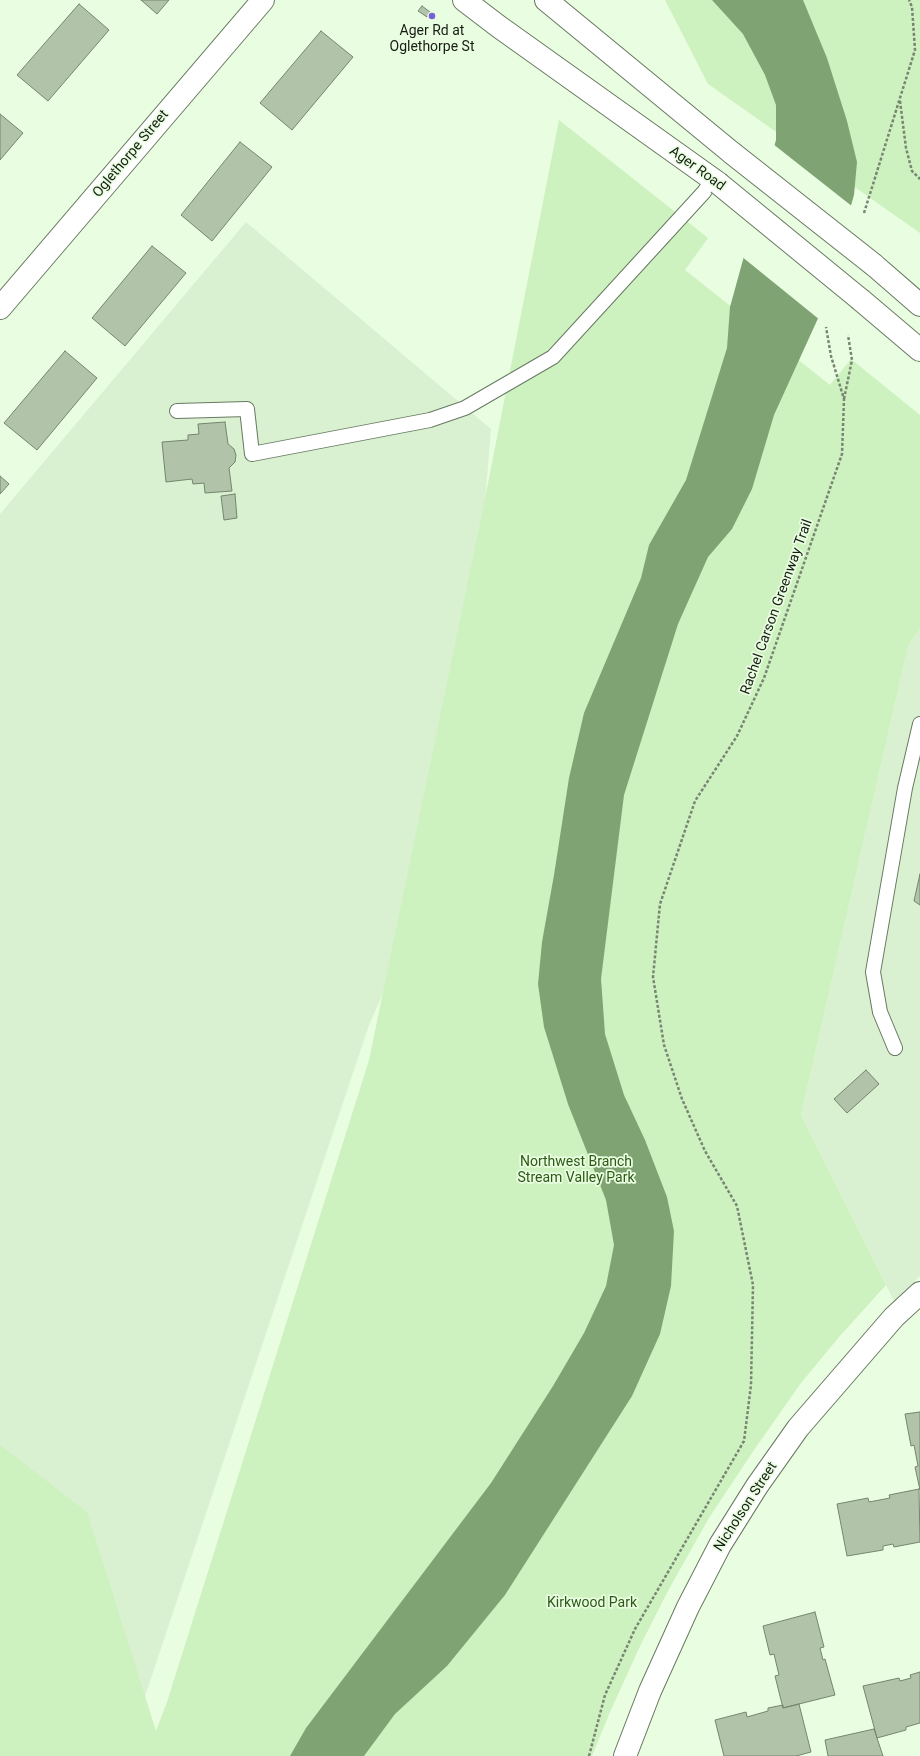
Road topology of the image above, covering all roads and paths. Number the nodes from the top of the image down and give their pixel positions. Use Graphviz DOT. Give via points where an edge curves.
graph roads {
  1 [pos="263,0"];
  2 [pos="464,0"];
  3 [pos="546,0"];
  4 [pos="909,0"];
  5 [pos="899,99"];
  6 [pos="920,178"];
  7 [pos="716,181"];
  8 [pos="864,213"];
  9 [pos="920,305"];
  10 [pos="0,308"];
  11 [pos="826,327"];
  12 [pos="848,335"];
  13 [pos="920,350"];
  14 [pos="844,399"];
  15 [pos="177,411"];
  16 [pos="920,724"];
  17 [pos="895,1048"];
  18 [pos="920,1293"];
  19 [pos="589,1756"];
  20 [pos="625,1756"];
  1 -- 10 [label="main road, Oglethorpe Street"];
  2 -- 7 [label="main road, Ager Road"];
  3 -- 9 [label="main road, bridge"];
  4 -- 5 [label="path" via="912,7 914,50"];
  5 -- 6 [label="path" via="912,171"];
  5 -- 8 [label="path"];
  7 -- 13 [label="main road, Ager Road, bridge"];
  7 -- 15 [label="lane" via="553,357 465,408 430,420 252,454 247,410"];
  11 -- 14 [label="path, Rachel Carson Greenway Trail" via="831,356"];
  12 -- 14 [label="path" via="852,360"];
  14 -- 19 [label="path, Rachel Carson Greenway Trail" via="842,454 764,678 737,736 695,801 660,904 653,977 664,1045 682,1099 705,1151 737,1206 753,1285 751,1385 744,1441 634,1629 605,1695"];
  16 -- 17 [label="lane" via="905,788 873,972 880,1012"];
  18 -- 20 [label="main road, Nicholson Street" via="894,1317 798,1428 749,1499 720,1545 688,1606 650,1691"];
}
